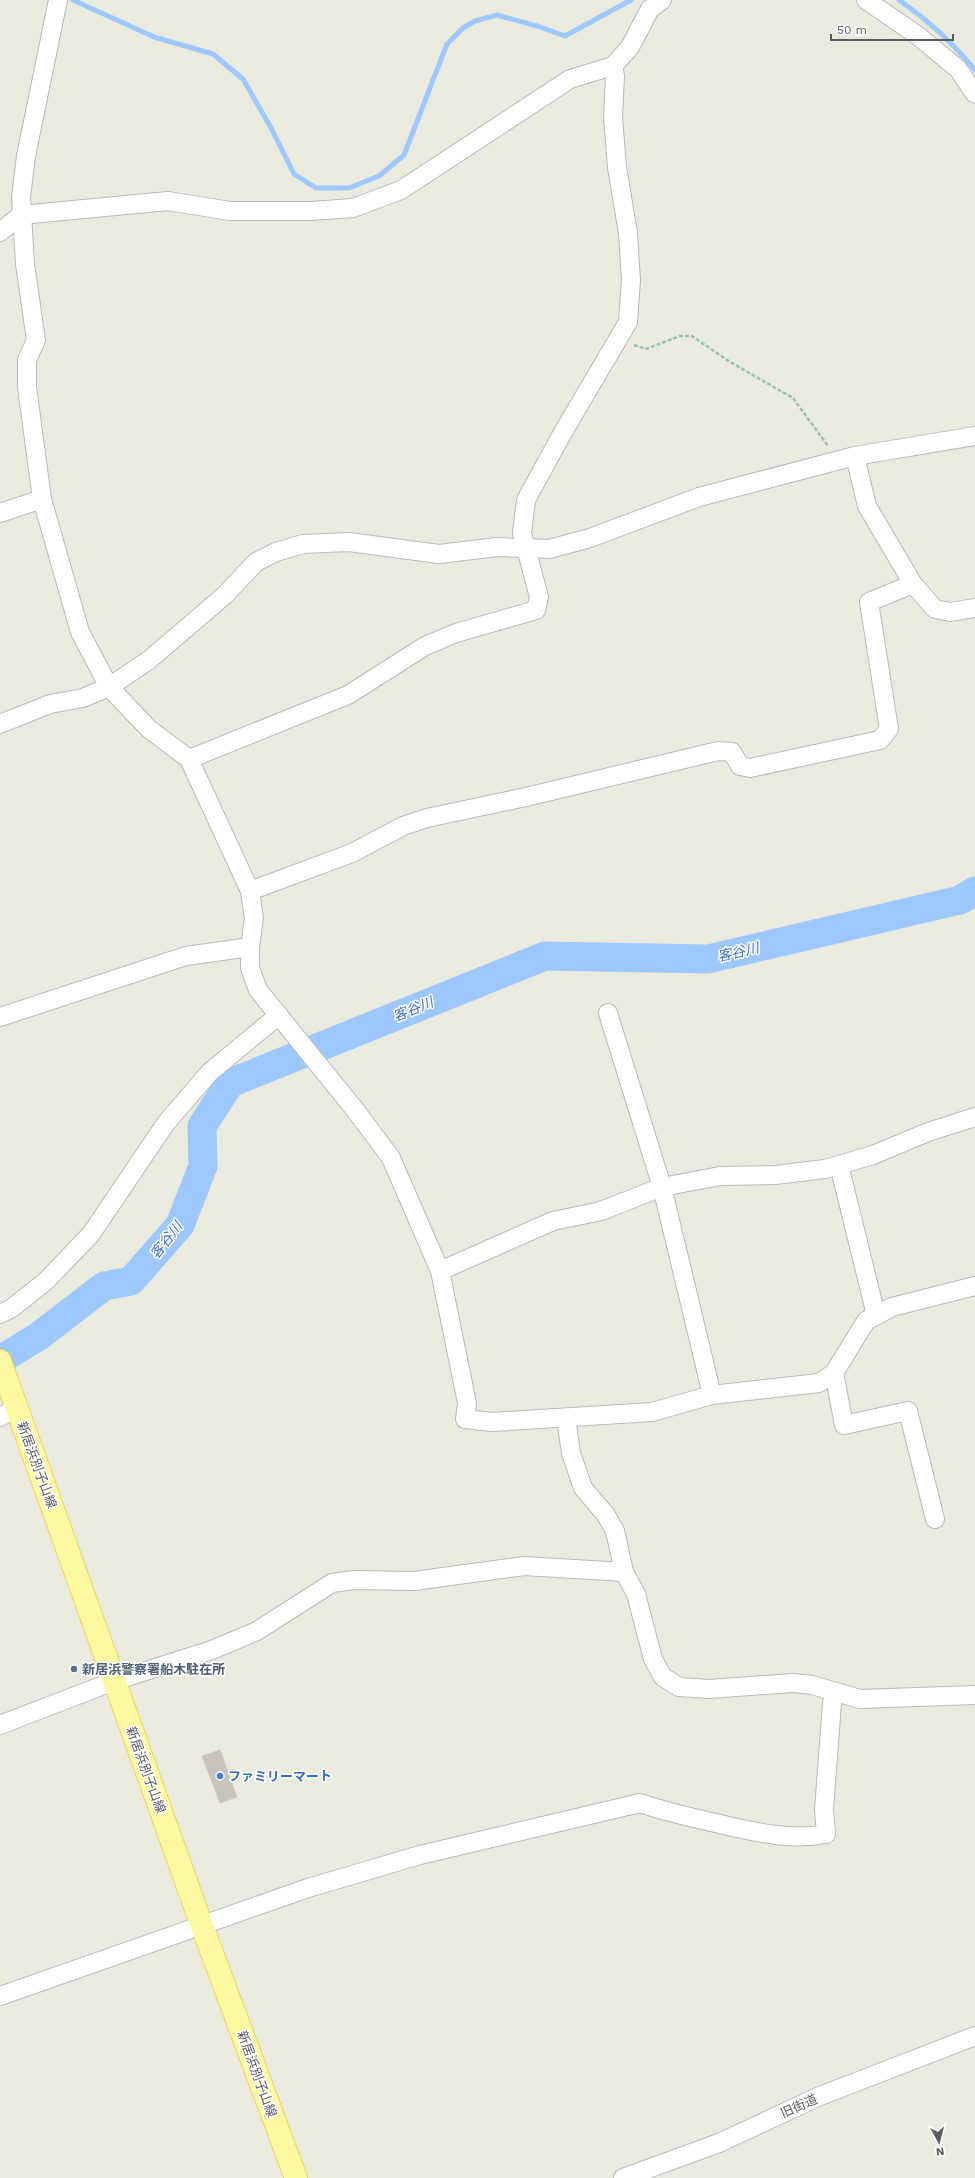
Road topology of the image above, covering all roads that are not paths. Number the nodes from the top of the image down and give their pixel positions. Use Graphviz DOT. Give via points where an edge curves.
graph roads {
  1 [pos="662,0"];
  2 [pos="866,0"];
  3 [pos="57,1"];
  4 [pos="613,66"];
  5 [pos="975,94"];
  6 [pos="21,215"];
  7 [pos="0,232"];
  8 [pos="975,436"];
  9 [pos="848,458"];
  10 [pos="42,499"];
  11 [pos="0,513"];
  12 [pos="525,548"];
  13 [pos="913,584"];
  14 [pos="975,608"];
  15 [pos="109,686"];
  16 [pos="0,724"];
  17 [pos="189,759"];
  18 [pos="250,891"];
  19 [pos="250,947"];
  20 [pos="608,1013"];
  21 [pos="0,1017"];
  22 [pos="280,1017"];
  23 [pos="975,1117"];
  24 [pos="839,1165"];
  25 [pos="662,1187"];
  26 [pos="440,1271"];
  27 [pos="975,1286"];
  28 [pos="0,1314"];
  29 [pos="876,1315"];
  30 [pos="0,1361"];
  31 [pos="834,1373"];
  32 [pos="712,1395"];
  33 [pos="10,1409"];
  34 [pos="566,1418"];
  35 [pos="935,1519"];
  36 [pos="624,1572"];
  37 [pos="114,1681"];
  38 [pos="835,1693"];
  39 [pos="975,1696"];
  40 [pos="0,1725"];
  41 [pos="202,1926"];
  42 [pos="0,1996"];
  43 [pos="975,2036"];
  44 [pos="296,2178"];
  45 [pos="623,2178"];
  1 -- 4 [label="street" via="650,9 630,47"];
  2 -- 5 [label="street" via="958,69"];
  3 -- 6 [label="street" via="26,156"];
  4 -- 6 [label="street" via="570,79 400,190 353,208 311,211 230,210 168,201"];
  4 -- 12 [label="street" via="615,146 628,233 631,280 628,322 526,500 522,533"];
  6 -- 7 [label="street"];
  6 -- 10 [label="street" via="36,340 27,360 27,387"];
  8 -- 9 [label="street"];
  9 -- 12 [label="street" via="699,497 590,538 549,549"];
  9 -- 13 [label="street" via="867,506"];
  10 -- 11 [label="street"];
  10 -- 15 [label="street" via="80,632"];
  12 -- 15 [label="street" via="497,547 439,554 349,542 303,544 276,552 256,562 225,595 150,660"];
  12 -- 17 [label="street" via="539,597 536,610 456,633 425,646 348,695"];
  13 -- 14 [label="street" via="935,609 950,612"];
  13 -- 18 [label="street" via="869,602 889,729 880,740 750,768 740,766 732,752 718,751 427,818 403,826 352,853"];
  15 -- 16 [label="street" via="83,698 50,704"];
  15 -- 17 [label="street" via="149,729"];
  17 -- 18 [label="street"];
  18 -- 19 [label="street" via="254,918"];
  19 -- 21 [label="street" via="186,956"];
  19 -- 22 [label="street" via="250,968 258,990"];
  20 -- 25 [label="street"];
  22 -- 26 [label="street" via="391,1158"];
  22 -- 28 [label="street" via="210,1072 166,1123 91,1234 46,1281 12,1308"];
  23 -- 24 [label="street" via="928,1132 873,1156"];
  24 -- 25 [label="street" via="775,1175 720,1176"];
  24 -- 29 [label="street"];
  25 -- 26 [label="street" via="601,1211 553,1221"];
  25 -- 32 [label="street"];
  26 -- 34 [label="street" via="467,1403 465,1419 492,1422"];
  27 -- 29 [label="street" via="892,1308"];
  29 -- 31 [label="street" via="866,1321"];
  30 -- 33 [label="main road, 新居浜別子山線"];
  31 -- 32 [label="street" via="819,1382"];
  31 -- 35 [label="street" via="844,1425 908,1411"];
  32 -- 34 [label="street" via="652,1412"];
  33 -- 37 [label="main road, 新居浜別子山線"];
  34 -- 36 [label="street" via="571,1453 583,1488 606,1515 615,1531"];
  36 -- 37 [label="street" via="524,1566 414,1581 354,1580 332,1583 257,1631 212,1650"];
  36 -- 38 [label="street" via="636,1594 653,1659 663,1677 679,1686 709,1689 793,1683 812,1685"];
  37 -- 40 [label="street"];
  37 -- 41 [label="main road, 新居浜別子山線"];
  38 -- 39 [label="street" via="860,1699"];
  38 -- 41 [label="street" via="832,1703 824,1810 826,1834 812,1837 768,1835 640,1803 420,1855 308,1888"];
  41 -- 42 [label="street"];
  41 -- 44 [label="main road, 新居浜別子山線"];
  43 -- 45 [label="street, 旧街道" via="820,2096 719,2143"];
}
